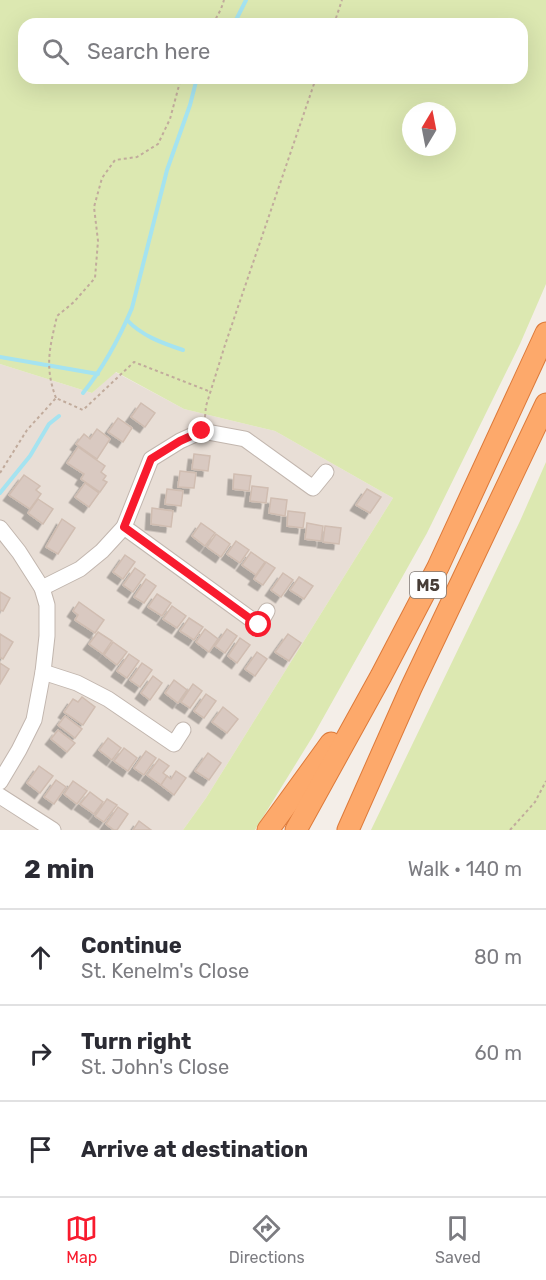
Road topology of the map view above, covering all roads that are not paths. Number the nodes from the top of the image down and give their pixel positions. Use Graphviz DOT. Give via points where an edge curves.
graph roads {
  1 [pos="546,333"];
  2 [pos="546,404"];
  3 [pos="326,472"];
  4 [pos="124,527"];
  5 [pos="0,528"];
  6 [pos="42,588"];
  7 [pos="267,611"];
  8 [pos="44,672"];
  9 [pos="381,676"];
  10 [pos="411,688"];
  11 [pos="183,730"];
  12 [pos="0,782"];
  13 [pos="0,796"];
  14 [pos="53,830"];
  15 [pos="268,830"];
  16 [pos="296,830"];
  17 [pos="333,830"];
  18 [pos="348,830"];
  1 -- 9 [label="highway, M5" via="438,567"];
  2 -- 10 [label="highway, M5"];
  3 -- 4 [label="street" via="313,488 245,439 202,431 151,459"];
  4 -- 6 [label="street" via="80,569"];
  4 -- 7 [label="street" via="259,625"];
  5 -- 6 [label="street"];
  6 -- 8 [label="street" via="47,605"];
  8 -- 11 [label="street" via="77,682 108,699 174,744"];
  8 -- 12 [label="street" via="34,720"];
  9 -- 15 [label="highway, M5"];
  9 -- 16 [label="highway, M5"];
  10 -- 17 [label="highway, M5"];
  10 -- 18 [label="highway, M5"];
  13 -- 14 [label="street"];
}
